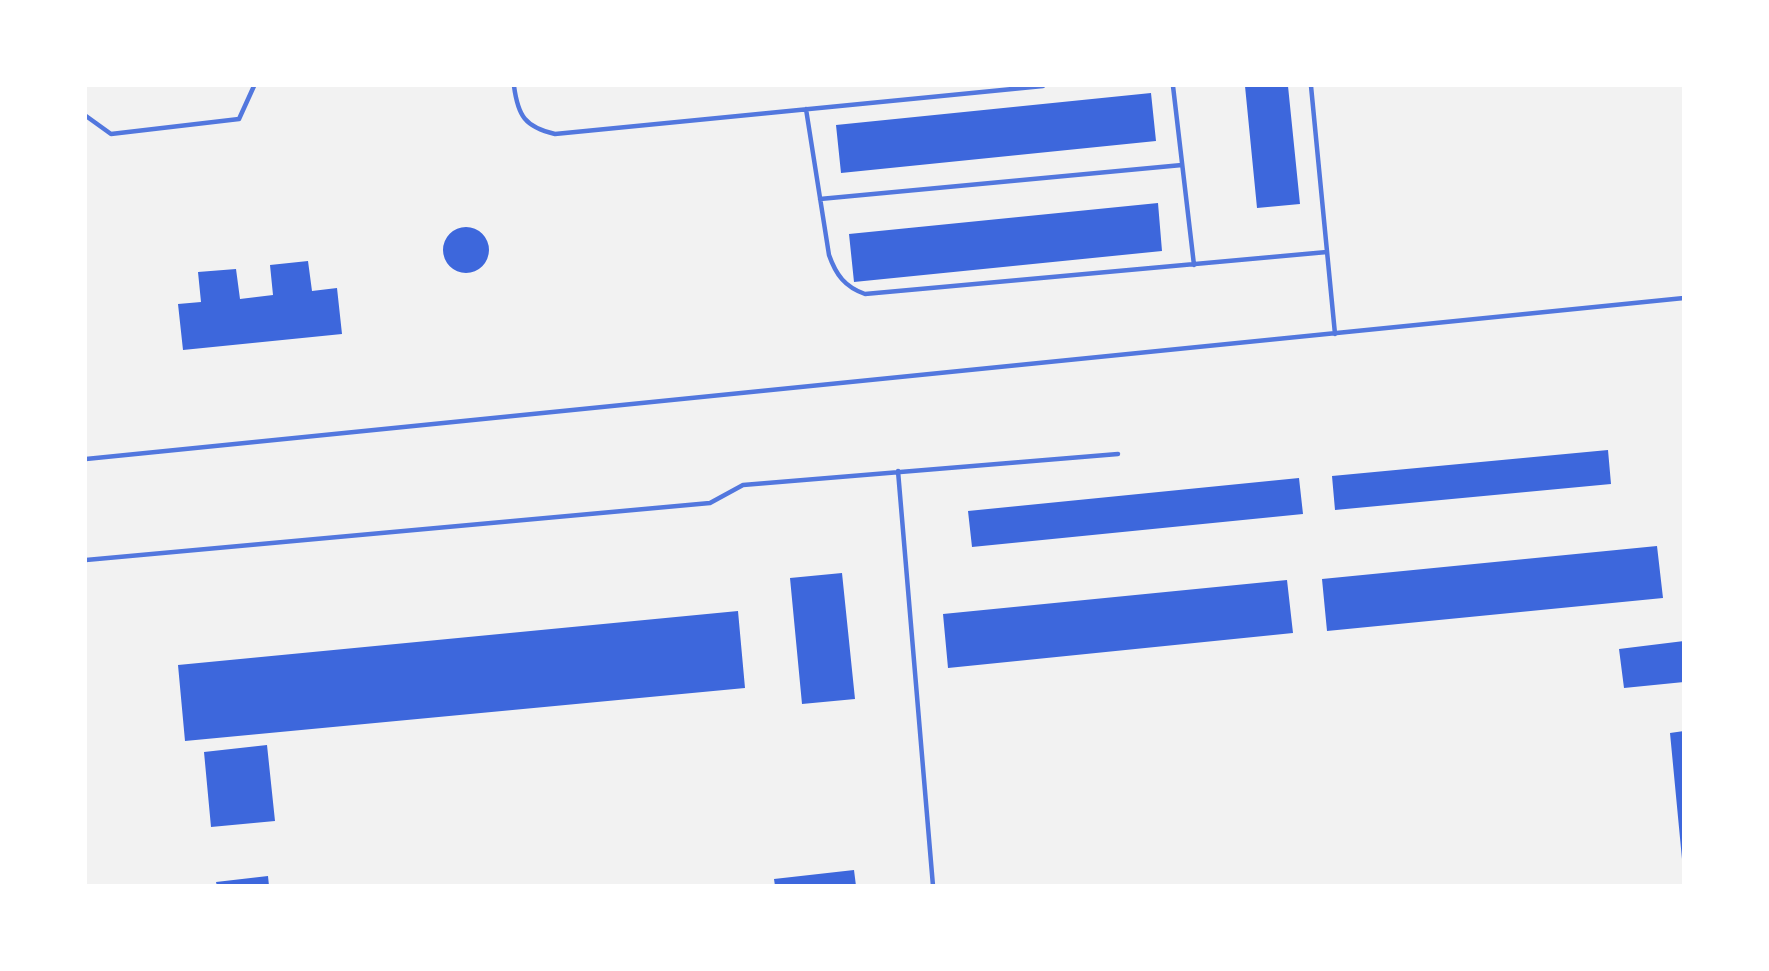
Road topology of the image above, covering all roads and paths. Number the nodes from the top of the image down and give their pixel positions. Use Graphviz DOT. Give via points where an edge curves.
graph roads {
  1 [pos="254,86"];
  2 [pos="514,86"];
  3 [pos="1042,86"];
  4 [pos="1173,86"];
  5 [pos="1311,86"];
  6 [pos="806,109"];
  7 [pos="86,116"];
  8 [pos="1182,165"];
  9 [pos="820,199"];
  10 [pos="1327,252"];
  11 [pos="1194,265"];
  12 [pos="1683,298"];
  13 [pos="1335,334"];
  14 [pos="1118,454"];
  15 [pos="86,459"];
  16 [pos="898,471"];
  17 [pos="86,560"];
  18 [pos="933,885"];
  1 -- 7 [label="lane" via="239,119 111,134"];
  2 -- 6 [label="lane" via="520,112 528,124 555,134"];
  3 -- 6 [label="lane"];
  4 -- 8 [label="lane"];
  5 -- 10 [label="lane"];
  6 -- 9 [label="lane"];
  8 -- 9 [label="lane"];
  8 -- 11 [label="lane"];
  9 -- 11 [label="lane" via="834,268 852,290 865,294"];
  10 -- 11 [label="lane"];
  10 -- 13 [label="lane"];
  12 -- 13 [label="lane"];
  13 -- 15 [label="lane"];
  14 -- 16 [label="lane"];
  16 -- 17 [label="lane" via="743,485 710,503"];
  16 -- 18 [label="lane"];
}
